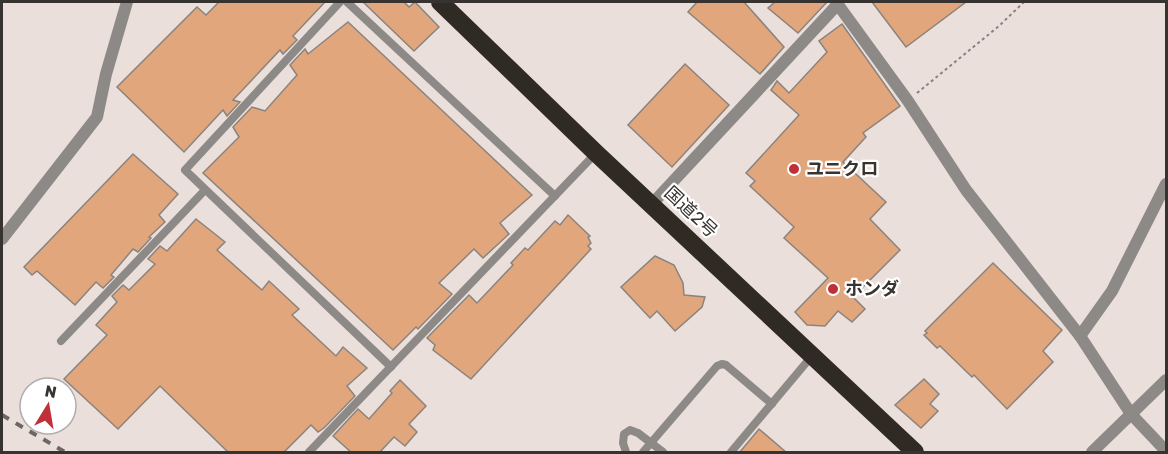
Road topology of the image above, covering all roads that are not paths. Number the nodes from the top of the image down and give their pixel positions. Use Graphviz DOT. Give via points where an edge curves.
graph roads {
  1 [pos="127,2"];
  2 [pos="339,2"];
  3 [pos="347,2"];
  4 [pos="440,2"];
  5 [pos="837,3"];
  6 [pos="596,153"];
  7 [pos="1167,184"];
  8 [pos="205,190"];
  9 [pos="555,196"];
  10 [pos="652,204"];
  11 [pos="2,239"];
  12 [pos="1080,336"];
  13 [pos="61,341"];
  14 [pos="812,356"];
  15 [pos="391,367"];
  16 [pos="1167,380"];
  17 [pos="772,404"];
  18 [pos="1131,414"];
  19 [pos="652,444"];
  20 [pos="1167,451"];
  21 [pos="309,453"];
  22 [pos="626,453"];
  23 [pos="644,453"];
  24 [pos="663,453"];
  25 [pos="731,453"];
  26 [pos="915,453"];
  27 [pos="1092,453"];
  1 -- 11 [label="street" via="97,117"];
  2 -- 8 [label="lane" via="185,170"];
  3 -- 9 [label="lane"];
  4 -- 6 [label="highway, 国道2号"];
  5 -- 10 [label="street"];
  5 -- 12 [label="street" via="966,190"];
  6 -- 9 [label="lane"];
  6 -- 10 [label="highway, 国道2号"];
  7 -- 12 [label="street" via="1112,291"];
  8 -- 13 [label="lane"];
  8 -- 15 [label="lane"];
  9 -- 15 [label="lane"];
  10 -- 14 [label="highway, 国道2号"];
  12 -- 18 [label="street"];
  14 -- 17 [label="lane"];
  14 -- 26 [label="highway, 国道2号"];
  15 -- 21 [label="lane"];
  16 -- 18 [label="street"];
  17 -- 19 [label="lane" via="722,364"];
  17 -- 25 [label="lane"];
  18 -- 20 [label="street"];
  18 -- 27 [label="street"];
  19 -- 22 [label="lane" via="630,430 624,434"];
  19 -- 23 [label="lane"];
  19 -- 24 [label="lane"];
}
